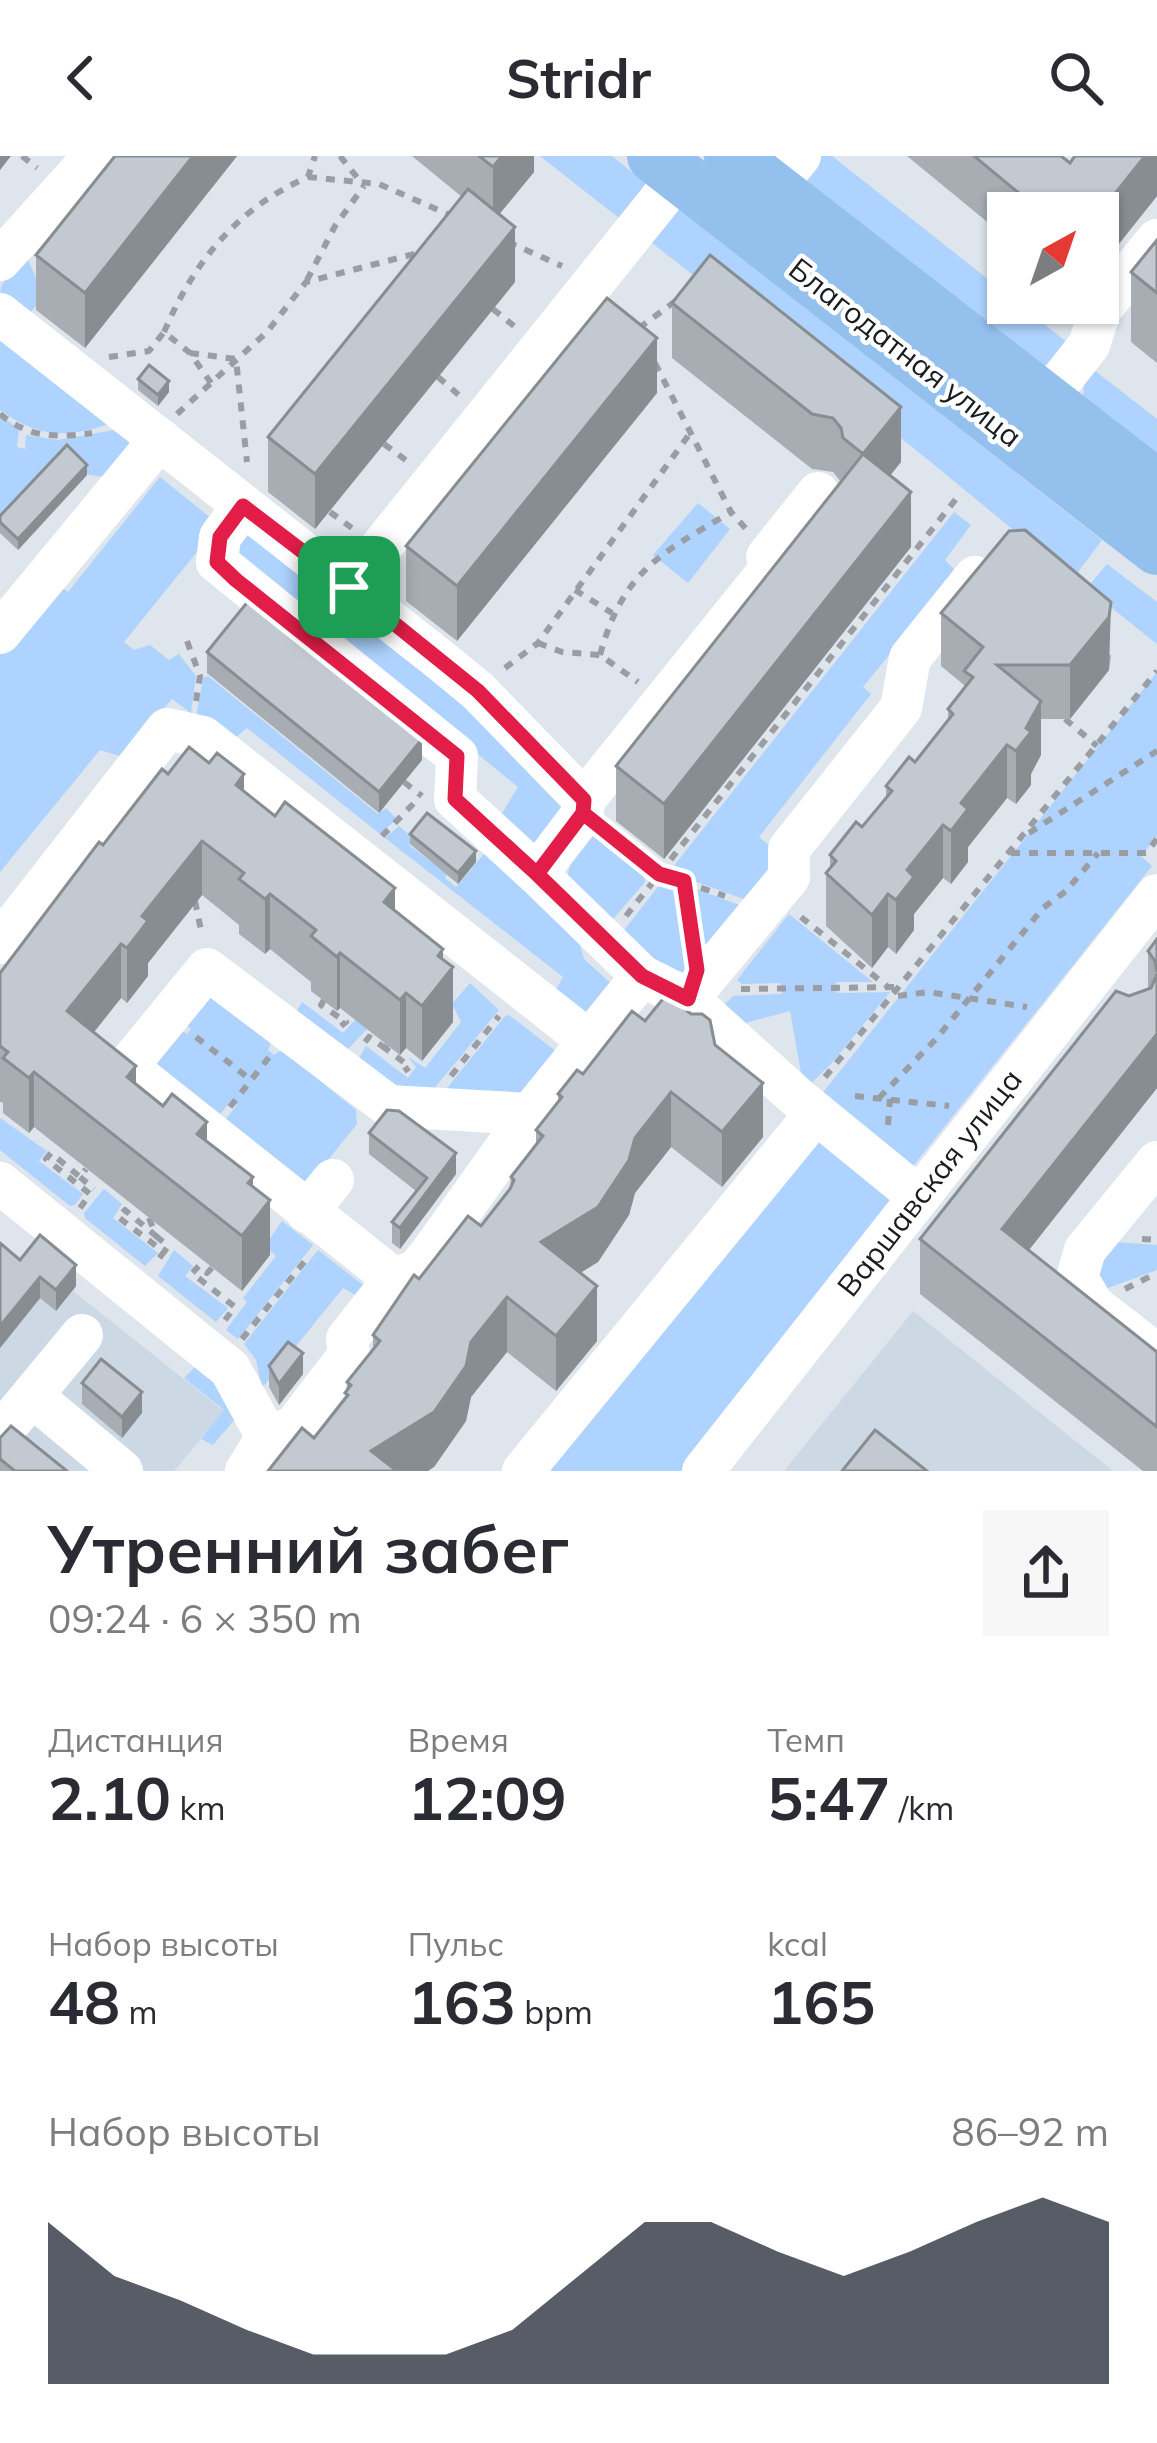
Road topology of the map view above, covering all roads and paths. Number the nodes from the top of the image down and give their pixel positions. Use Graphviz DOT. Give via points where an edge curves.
graph roads {
  1 [pos="94,156"];
  2 [pos="315,156"];
  3 [pos="340,156"];
  4 [pos="731,156"];
  5 [pos="666,166"];
  6 [pos="787,173"];
  7 [pos="308,177"];
  8 [pos="364,186"];
  9 [pos="453,217"];
  10 [pos="494,236"];
  11 [pos="1157,240"];
  12 [pos="439,247"];
  13 [pos="0,260"];
  14 [pos="592,280"];
  15 [pos="306,282"];
  16 [pos="678,299"];
  17 [pos="0,314"];
  18 [pos="164,332"];
  19 [pos="631,334"];
  20 [pos="643,348"];
  21 [pos="190,353"];
  22 [pos="236,359"];
  23 [pos="64,363"];
  24 [pos="211,383"];
  25 [pos="1044,402"];
  26 [pos="0,414"];
  27 [pos="151,432"];
  28 [pos="691,432"];
  29 [pos="1157,487"];
  30 [pos="818,493"];
  31 [pos="956,499"];
  32 [pos="251,512"];
  33 [pos="731,512"];
  34 [pos="754,540"];
  35 [pos="1157,548"];
  36 [pos="993,555"];
  37 [pos="349,587"];
  38 [pos="575,590"];
  39 [pos="8,605"];
  40 [pos="612,613"];
  41 [pos="187,641"];
  42 [pos="538,644"];
  43 [pos="600,655"];
  44 [pos="504,669"];
  45 [pos="1157,671"];
  46 [pos="642,685"];
  47 [pos="1065,719"];
  48 [pos="192,734"];
  49 [pos="1097,746"];
  50 [pos="1156,754"];
  51 [pos="421,796"];
  52 [pos="583,807"];
  53 [pos="1022,838"];
  54 [pos="1157,839"];
  55 [pos="1010,853"];
  56 [pos="1098,853"];
  57 [pos="356,857"];
  58 [pos="537,874"];
  59 [pos="659,874"];
  60 [pos="684,881"];
  61 [pos="208,884"];
  62 [pos="1157,895"];
  63 [pos="776,909"];
  64 [pos="203,939"];
  65 [pos="604,941"];
  66 [pos="0,943"];
  67 [pos="642,976"];
  68 [pos="902,986"];
  69 [pos="888,987"];
  70 [pos="707,994"];
  71 [pos="894,996"];
  72 [pos="969,998"];
  73 [pos="1074,1000"];
  74 [pos="506,1007"];
  75 [pos="1119,1016"];
  76 [pos="589,1041"];
  77 [pos="365,1042"];
  78 [pos="385,1048"];
  79 [pos="438,1093"];
  80 [pos="879,1098"];
  81 [pos="808,1102"];
  82 [pos="988,1109"];
  83 [pos="530,1114"];
  84 [pos="1157,1162"];
  85 [pos="0,1183"];
  86 [pos="94,1190"];
  87 [pos="919,1197"];
  88 [pos="319,1212"];
  89 [pos="75,1214"];
  90 [pos="149,1218"];
  91 [pos="156,1236"];
  92 [pos="164,1252"];
  93 [pos="148,1272"];
  94 [pos="207,1274"];
  95 [pos="394,1279"];
  96 [pos="218,1329"];
  97 [pos="82,1335"];
  98 [pos="239,1344"];
  99 [pos="1157,1355"];
  100 [pos="32,1396"];
  101 [pos="0,1434"];
  102 [pos="256,1454"];
  103 [pos="122,1471"];
  104 [pos="523,1471"];
  105 [pos="703,1471"];
  1 -- 13 [label="street"];
  2 -- 7 [label="path"];
  3 -- 8 [label="path"];
  4 -- 6 [label="main road, Благодатная улица"];
  5 -- 14 [label="street"];
  5 -- 35 [label="main road, Благодатная улица"];
  6 -- 25 [label="main road, Благодатная улица"];
  7 -- 8 [label="path"];
  7 -- 18 [label="path" via="230,226 184,286"];
  8 -- 9 [label="path" via="380,184"];
  8 -- 15 [label="path"];
  10 -- 14 [label="path"];
  11 -- 25 [label="street" via="1100,310 1089,344"];
  12 -- 15 [label="path"];
  14 -- 37 [label="street"];
  15 -- 22 [label="path"];
  16 -- 19 [label="path"];
  17 -- 23 [label="street"];
  18 -- 21 [label="path"];
  18 -- 23 [label="path" via="149,351"];
  20 -- 28 [label="path"];
  21 -- 22 [label="path"];
  21 -- 24 [label="path"];
  22 -- 24 [label="path"];
  22 -- 32 [label="path"];
  23 -- 27 [label="street"];
  24 -- 27 [label="path"];
  25 -- 29 [label="main road, Благодатная улица"];
  26 -- 27 [label="path" via="31,434 53,437"];
  27 -- 32 [label="street"];
  27 -- 39 [label="street"];
  28 -- 33 [label="path"];
  28 -- 38 [label="path"];
  30 -- 52 [label="street" via="767,556 772,567"];
  31 -- 59 [label="path"];
  32 -- 37 [label="street"];
  32 -- 58 [label="street" via="220,537 217,562 457,756 455,799"];
  33 -- 34 [label="path"];
  33 -- 40 [label="path" via="655,557"];
  36 -- 63 [label="street" via="910,658 902,708 789,848 789,877"];
  37 -- 52 [label="street" via="478,691"];
  38 -- 40 [label="path"];
  38 -- 42 [label="path"];
  40 -- 43 [label="path"];
  41 -- 48 [label="path" via="200,676"];
  42 -- 43 [label="path"];
  42 -- 44 [label="path"];
  43 -- 46 [label="path"];
  45 -- 49 [label="path"];
  47 -- 49 [label="path"];
  48 -- 57 [label="street"];
  48 -- 66 [label="street" via="167,729"];
  49 -- 53 [label="path"];
  50 -- 53 [label="path"];
  51 -- 57 [label="path"];
  52 -- 58 [label="street"];
  52 -- 59 [label="path"];
  53 -- 55 [label="path"];
  54 -- 56 [label="path" via="1146,853"];
  55 -- 56 [label="path"];
  55 -- 68 [label="path"];
  56 -- 72 [label="path"];
  57 -- 76 [label="street"];
  58 -- 65 [label="street"];
  59 -- 60 [label="path"];
  59 -- 65 [label="path"];
  60 -- 63 [label="path"];
  60 -- 70 [label="path"];
  61 -- 64 [label="path" via="195,901"];
  62 -- 73 [label="street, Варшавская улица"];
  63 -- 69 [label="path"];
  63 -- 70 [label="street"];
  65 -- 67 [label="street"];
  67 -- 70 [label="street"];
  67 -- 76 [label="street"];
  68 -- 69 [label="path"];
  68 -- 71 [label="path"];
  69 -- 70 [label="path"];
  70 -- 81 [label="street"];
  71 -- 72 [label="path"];
  71 -- 81 [label="path"];
  72 -- 73 [label="path"];
  72 -- 80 [label="path"];
  73 -- 75 [label="street"];
  73 -- 82 [label="street, Варшавская улица"];
  74 -- 79 [label="path"];
  76 -- 83 [label="street"];
  77 -- 78 [label="path" via="369,1036"];
  80 -- 81 [label="path"];
  80 -- 82 [label="path"];
  81 -- 87 [label="street"];
  81 -- 104 [label="street"];
  82 -- 87 [label="street, Варшавская улица"];
  83 -- 88 [label="street" via="389,1106 206,969 127,1066"];
  83 -- 95 [label="street" via="417,1270"];
  84 -- 99 [label="street" via="1085,1250 1077,1278 1093,1305"];
  85 -- 102 [label="street" via="230,1369"];
  86 -- 89 [label="path" via="83,1173 51,1153 46,1159 91,1194"];
  87 -- 105 [label="street, Варшавская улица"];
  88 -- 95 [label="street"];
  88 -- 98 [label="path"];
  90 -- 91 [label="path"];
  91 -- 92 [label="path" via="168,1246"];
  91 -- 92 [label="path" via="124,1210 118,1217"];
  92 -- 93 [label="path"];
  94 -- 96 [label="path" via="235,1307"];
  95 -- 102 [label="street" via="346,1340 349,1355 318,1398"];
  97 -- 100 [label="street"];
  100 -- 101 [label="street"];
  100 -- 103 [label="street"];
}
